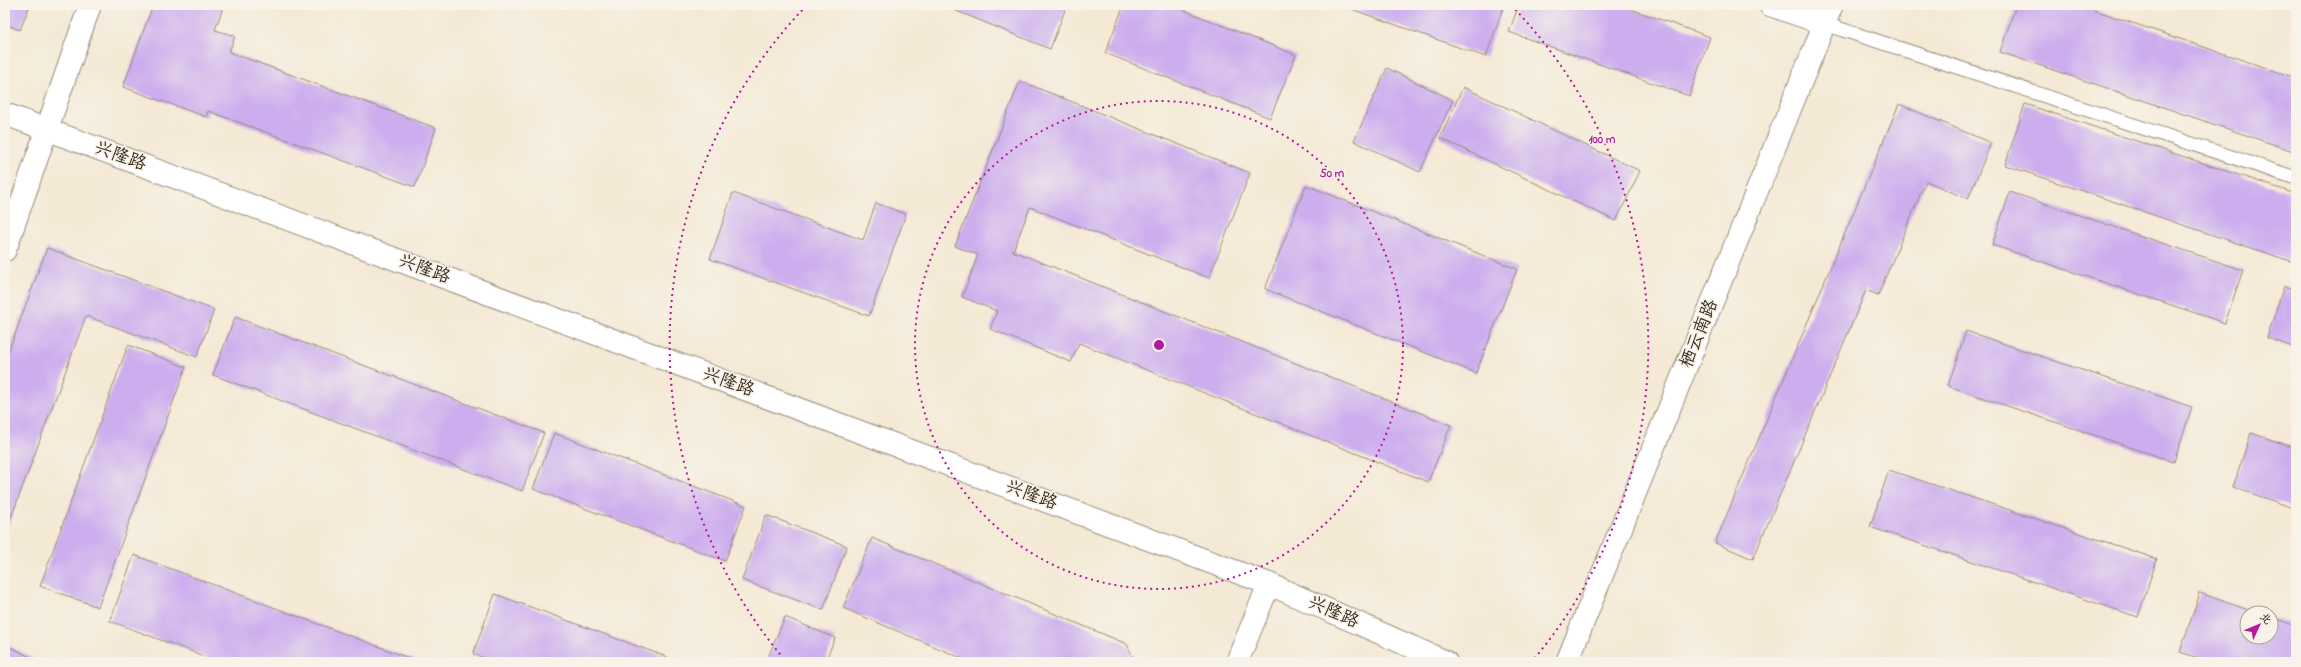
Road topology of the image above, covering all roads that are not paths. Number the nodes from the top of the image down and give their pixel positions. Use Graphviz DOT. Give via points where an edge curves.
graph roads {
  1 [pos="90,5"];
  2 [pos="1770,5"];
  3 [pos="1829,15"];
  4 [pos="5,114"];
  5 [pos="46,130"];
  6 [pos="2296,178"];
  7 [pos="5,250"];
  8 [pos="1269,584"];
  9 [pos="1236,662"];
  10 [pos="1446,662"];
  11 [pos="1567,662"];
  1 -- 5 [label="street"];
  2 -- 3 [label="street"];
  3 -- 6 [label="lane"];
  3 -- 11 [label="street, 栖云南路"];
  4 -- 5 [label="street, 兴隆路"];
  5 -- 7 [label="street"];
  5 -- 8 [label="street, 兴隆路"];
  8 -- 9 [label="street"];
  8 -- 10 [label="street, 兴隆路"];
}
